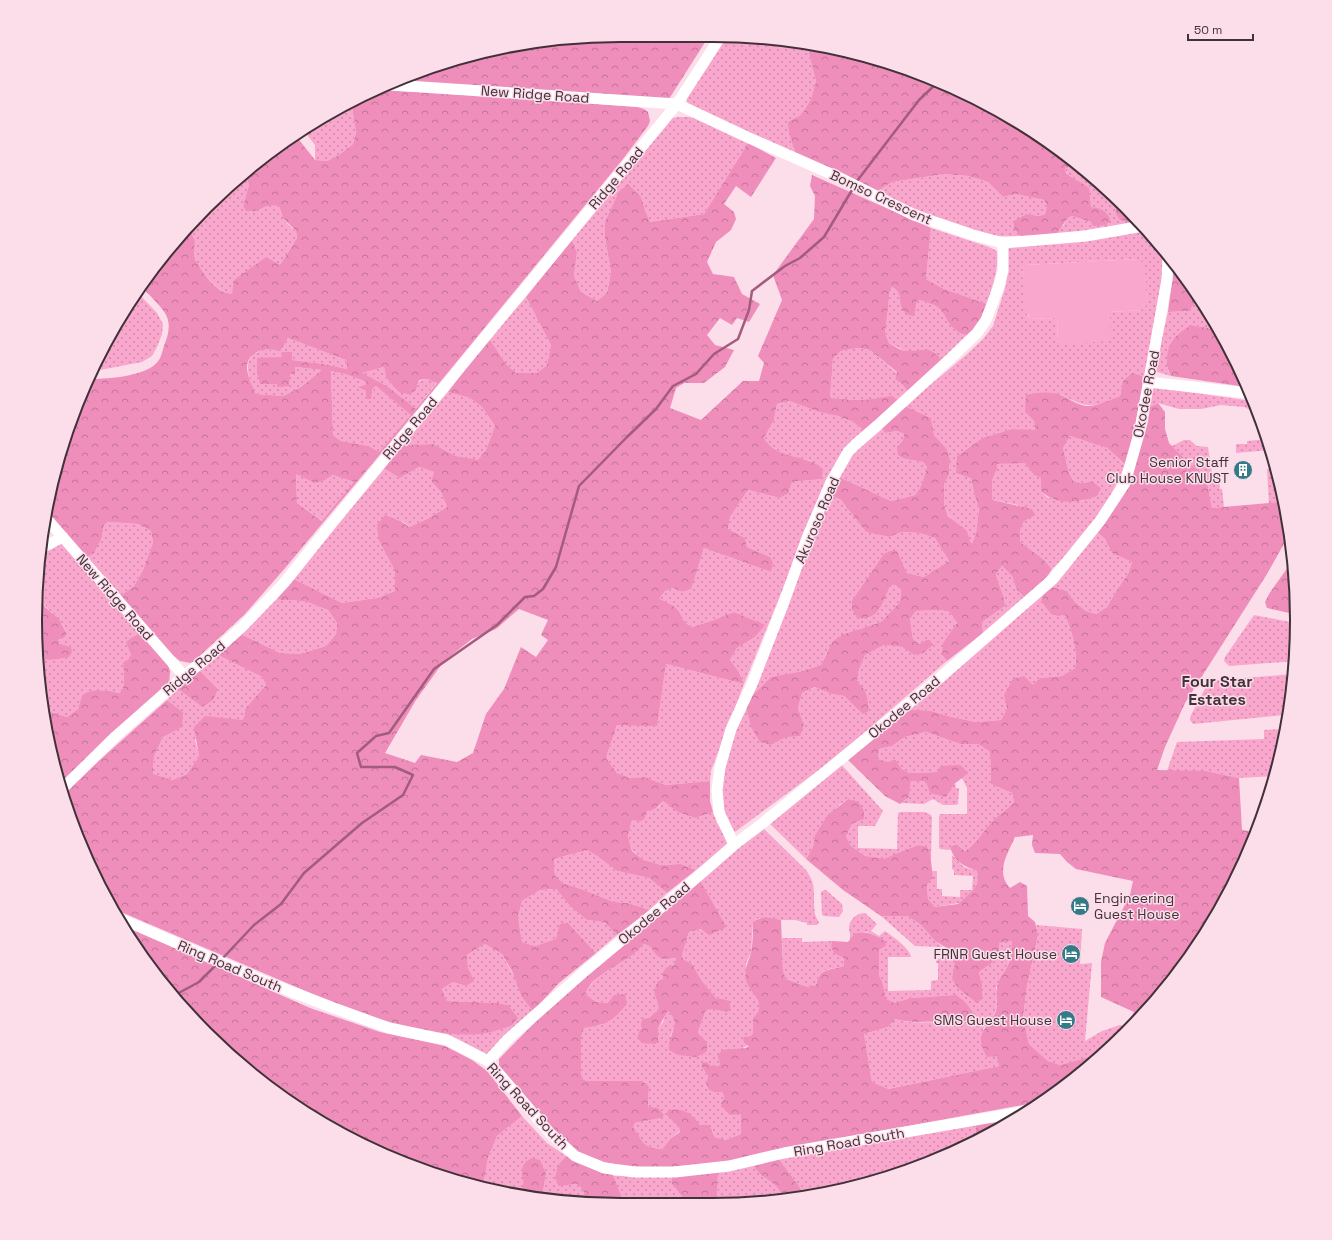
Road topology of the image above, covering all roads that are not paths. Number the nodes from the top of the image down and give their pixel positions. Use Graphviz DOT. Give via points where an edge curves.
graph roads {
  1 [pos="717,42"];
  2 [pos="400,86"];
  3 [pos="677,104"];
  4 [pos="1136,227"];
  5 [pos="1003,243"];
  6 [pos="1168,264"];
  7 [pos="1148,382"];
  8 [pos="1243,392"];
  9 [pos="50,524"];
  10 [pos="63,537"];
  11 [pos="47,545"];
  12 [pos="184,676"];
  13 [pos="66,785"];
  14 [pos="734,845"];
  15 [pos="127,921"];
  16 [pos="488,1061"];
  17 [pos="1013,1113"];
  1 -- 3 [label="street, Ridge Road"];
  2 -- 3 [label="street, New Ridge Road"];
  3 -- 5 [label="street, Bomso Crescent" via="838,177 914,215"];
  3 -- 12 [label="street, Ridge Road" via="284,583 242,627"];
  4 -- 5 [label="street, Bomso Crescent" via="1086,236"];
  5 -- 14 [label="street, Akuroso Road" via="1003,271 998,289 986,320 977,333 848,452 831,482 731,729 720,767 718,812"];
  6 -- 7 [label="street, Okodee Road"];
  7 -- 8 [label="street"];
  7 -- 14 [label="street, Okodee Road" via="1140,430 1125,483 1100,521 1053,579 930,686"];
  9 -- 10 [label="street, New Ridge Road"];
  10 -- 11 [label="street"];
  10 -- 12 [label="street, New Ridge Road"];
  12 -- 13 [label="street, Ridge Road" via="116,736"];
  14 -- 16 [label="street, Okodee Road" via="586,970 508,1039"];
  15 -- 16 [label="street, Ring Road South" via="264,981 389,1028 447,1040"];
  16 -- 17 [label="street, Ring Road South" via="550,1133 575,1156 604,1168 635,1172 675,1172 729,1166 784,1153"];
}
